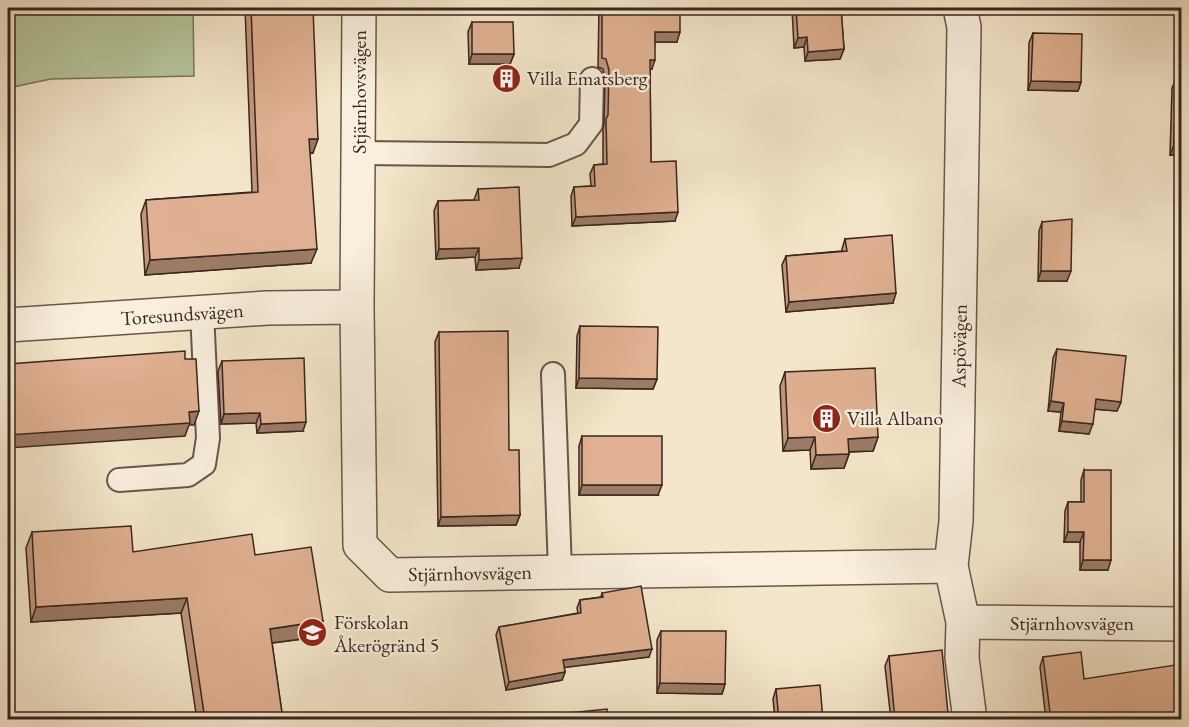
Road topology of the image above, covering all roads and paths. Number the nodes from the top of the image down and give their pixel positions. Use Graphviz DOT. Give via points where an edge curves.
graph roads {
  1 [pos="359,8"];
  2 [pos="960,8"];
  3 [pos="591,79"];
  4 [pos="358,153"];
  5 [pos="357,307"];
  6 [pos="202,312"];
  7 [pos="8,325"];
  8 [pos="553,375"];
  9 [pos="119,480"];
  10 [pos="951,566"];
  11 [pos="560,571"];
  12 [pos="963,622"];
  13 [pos="1182,624"];
  14 [pos="970,720"];
  1 -- 4 [label="street, Stjärnhovsvägen"];
  2 -- 10 [label="street, Aspövägen" via="964,27 956,520"];
  3 -- 4 [label="lane" via="591,124 576,144 549,155"];
  4 -- 5 [label="street, Stjärnhovsvägen"];
  5 -- 6 [label="street, Toresundsvägen"];
  5 -- 11 [label="street, Stjärnhovsvägen" via="360,544 390,575"];
  6 -- 7 [label="street, Toresundsvägen"];
  6 -- 9 [label="lane" via="208,438 204,464 188,475"];
  8 -- 11 [label="lane"];
  10 -- 11 [label="street, Stjärnhovsvägen"];
  10 -- 12 [label="street, Aspövägen"];
  12 -- 13 [label="street, Stjärnhovsvägen"];
  12 -- 14 [label="street, Aspövägen" via="962,658"];
}
